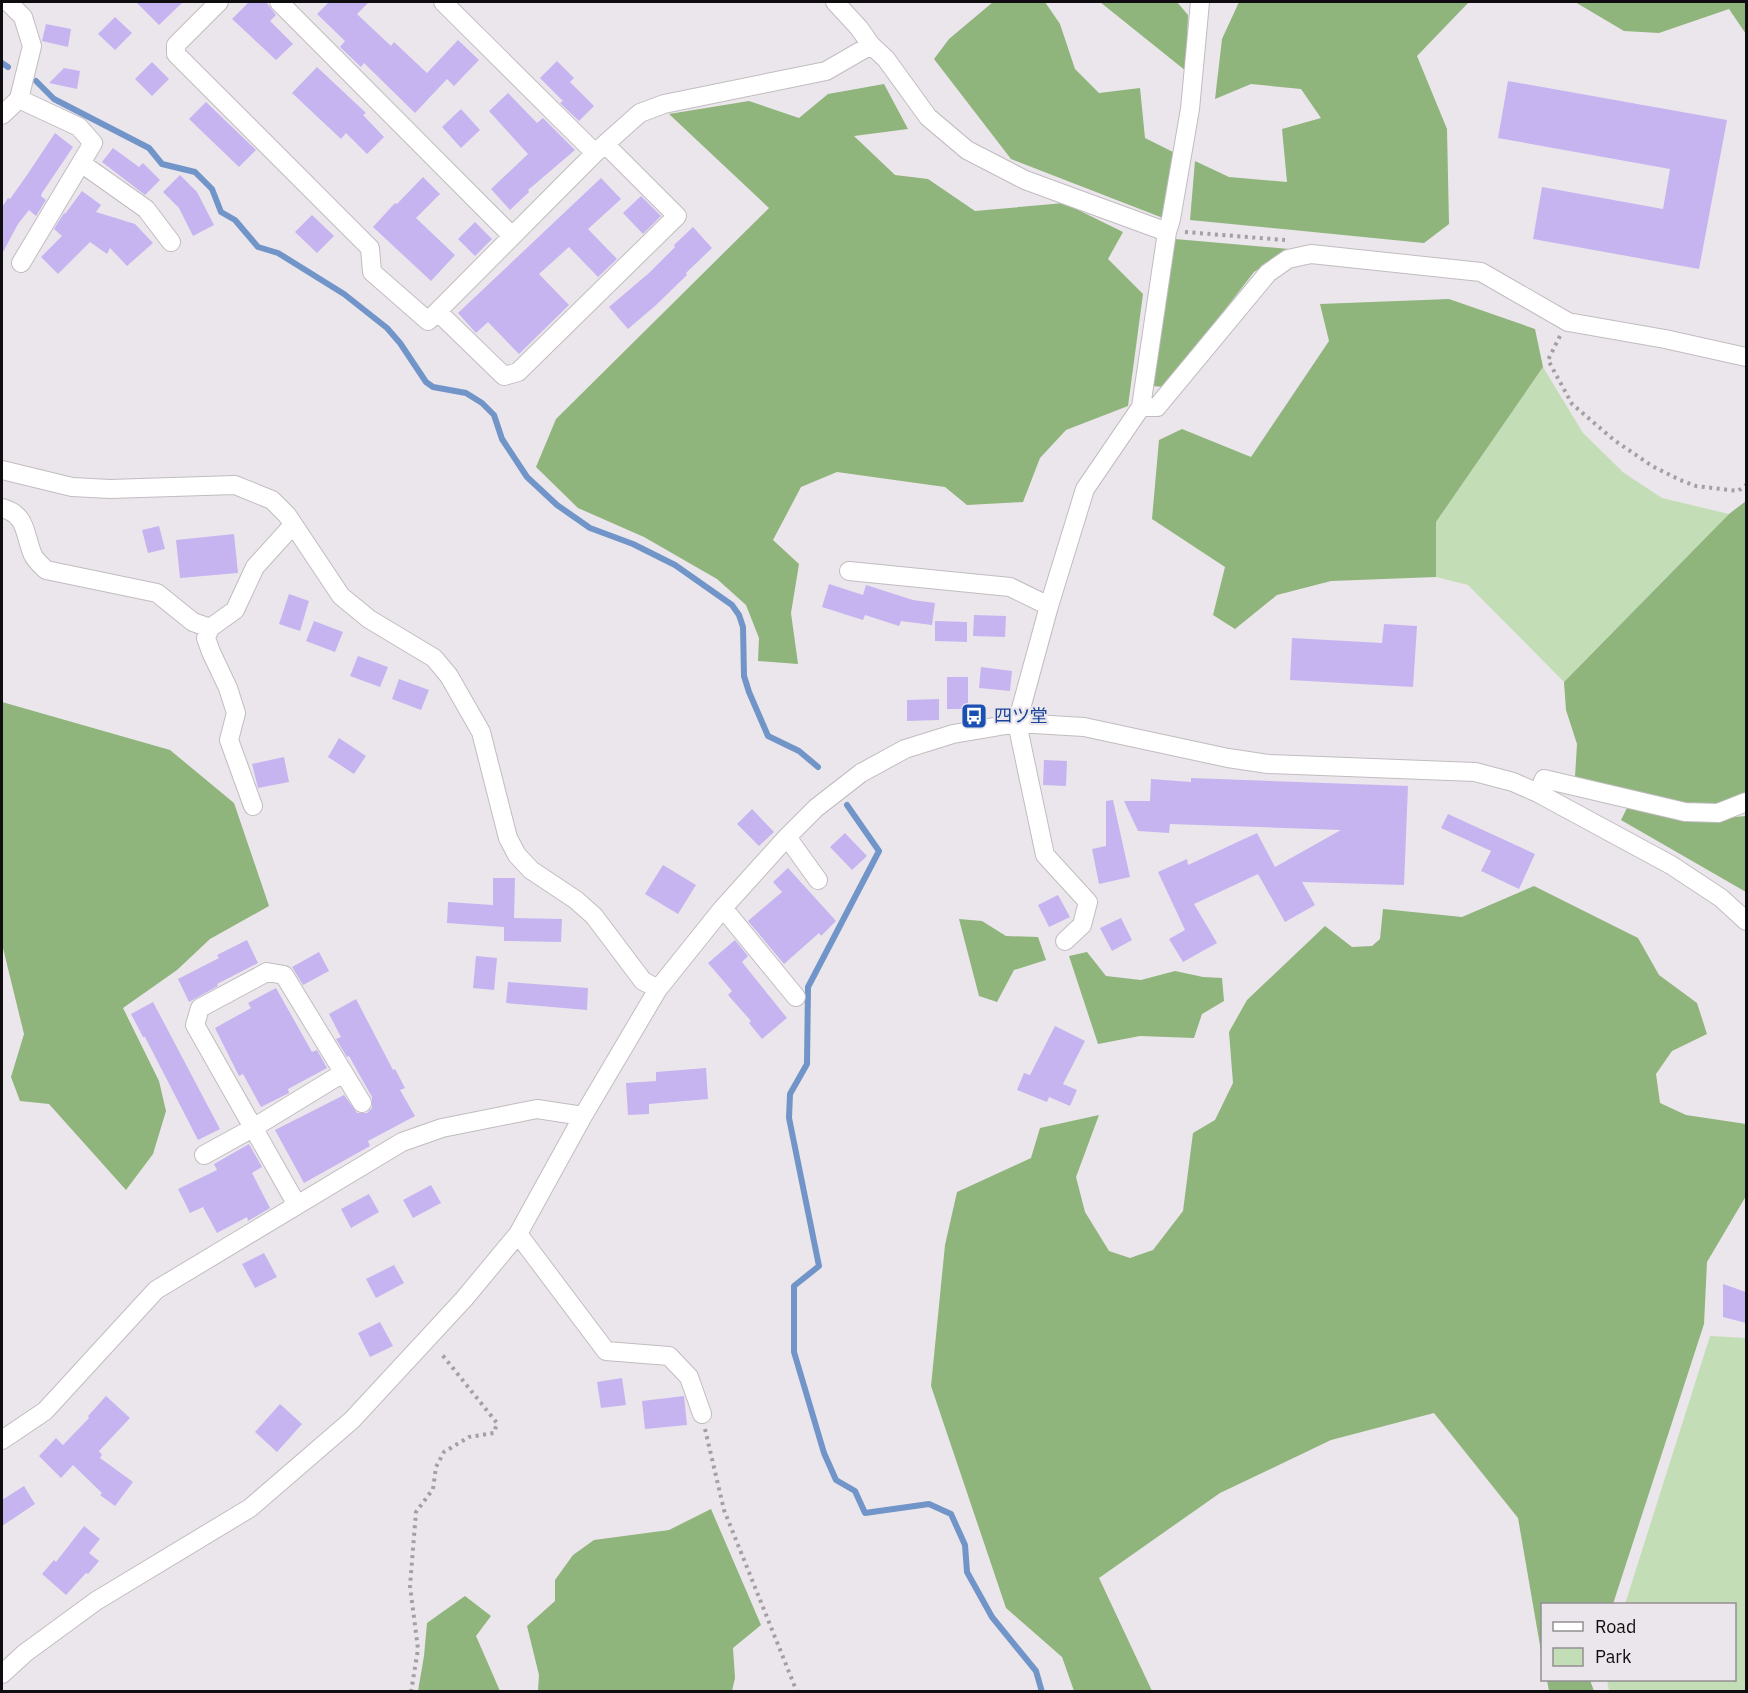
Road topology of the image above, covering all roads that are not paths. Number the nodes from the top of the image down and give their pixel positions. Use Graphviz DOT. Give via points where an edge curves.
graph roads {
  1 [pos="8,2"];
  2 [pos="219,2"];
  3 [pos="279,2"];
  4 [pos="443,2"];
  5 [pos="835,2"];
  6 [pos="1200,2"];
  7 [pos="871,45"];
  8 [pos="19,99"];
  9 [pos="2,115"];
  10 [pos="600,149"];
  11 [pos="81,163"];
  12 [pos="1167,232"];
  13 [pos="512,236"];
  14 [pos="171,242"];
  15 [pos="21,263"];
  16 [pos="438,312"];
  17 [pos="1746,357"];
  18 [pos="1141,407"];
  19 [pos="2,470"];
  20 [pos="2,508"];
  21 [pos="294,525"];
  22 [pos="849,570"];
  23 [pos="1049,606"];
  24 [pos="210,628"];
  25 [pos="1017,723"];
  26 [pos="1538,793"];
  27 [pos="1746,802"];
  28 [pos="253,806"];
  29 [pos="787,837"];
  30 [pos="818,880"];
  31 [pos="723,908"];
  32 [pos="1746,921"];
  33 [pos="1065,941"];
  34 [pos="658,989"];
  35 [pos="796,997"];
  36 [pos="343,1073"];
  37 [pos="362,1103"];
  38 [pos="583,1116"];
  39 [pos="253,1128"];
  40 [pos="204,1155"];
  41 [pos="297,1205"];
  42 [pos="518,1234"];
  43 [pos="702,1414"];
  44 [pos="2,1440"];
  45 [pos="2,1674"];
  1 -- 8 [label="street" via="23,16 32,46"];
  2 -- 16 [label="street" via="176,45 176,54 370,249 372,272 428,321"];
  3 -- 13 [label="street"];
  4 -- 10 [label="street"];
  5 -- 7 [label="street"];
  6 -- 12 [label="street" via="1190,109"];
  7 -- 10 [label="street" via="826,71 640,112"];
  7 -- 12 [label="street" via="886,59 928,117 967,150 1025,180"];
  8 -- 9 [label="street"];
  8 -- 11 [label="street" via="80,127 93,143"];
  10 -- 13 [label="street"];
  10 -- 16 [label="street" via="677,216 518,372 504,376"];
  11 -- 14 [label="street" via="146,209"];
  11 -- 15 [label="street"];
  12 -- 18 [label="street"];
  13 -- 16 [label="street"];
  17 -- 18 [label="street" via="1568,322 1481,272 1311,254 1288,259 1268,273 1157,407"];
  18 -- 23 [label="street" via="1085,489"];
  19 -- 21 [label="street" via="81,488 235,484 272,500"];
  20 -- 24 [label="street" via="20,519 33,556 46,570 157,593 193,622"];
  21 -- 24 [label="street" via="255,567 235,610"];
  21 -- 34 [label="street" via="341,596 369,619 434,658 449,676 481,732 508,838 517,855 531,870 594,916 643,981"];
  22 -- 23 [label="street" via="1010,587"];
  23 -- 25 [label="street"];
  24 -- 28 [label="street" via="206,638 210,652 236,713 229,740"];
  25 -- 26 [label="street" via="1084,728 1268,764 1475,772"];
  25 -- 29 [label="street" via="953,734 905,749 861,773"];
  25 -- 33 [label="street" via="1045,855 1088,902 1082,925"];
  26 -- 27 [label="street" via="1544,779 1685,812 1718,813"];
  26 -- 32 [label="street" via="1671,865 1721,898"];
  29 -- 30 [label="street"];
  29 -- 31 [label="street"];
  31 -- 34 [label="street"];
  31 -- 35 [label="street"];
  34 -- 38 [label="street"];
  36 -- 37 [label="street"];
  36 -- 39 [label="street"];
  36 -- 39 [label="street" via="284,975 267,972 200,1008 195,1025"];
  38 -- 41 [label="street" via="537,1109 442,1128 402,1142"];
  38 -- 42 [label="street"];
  39 -- 40 [label="street"];
  39 -- 41 [label="street"];
  41 -- 44 [label="street" via="156,1290 45,1411"];
  42 -- 43 [label="street" via="606,1351 669,1356 689,1377"];
  42 -- 45 [label="street" via="352,1420 250,1508 96,1601"];
}
